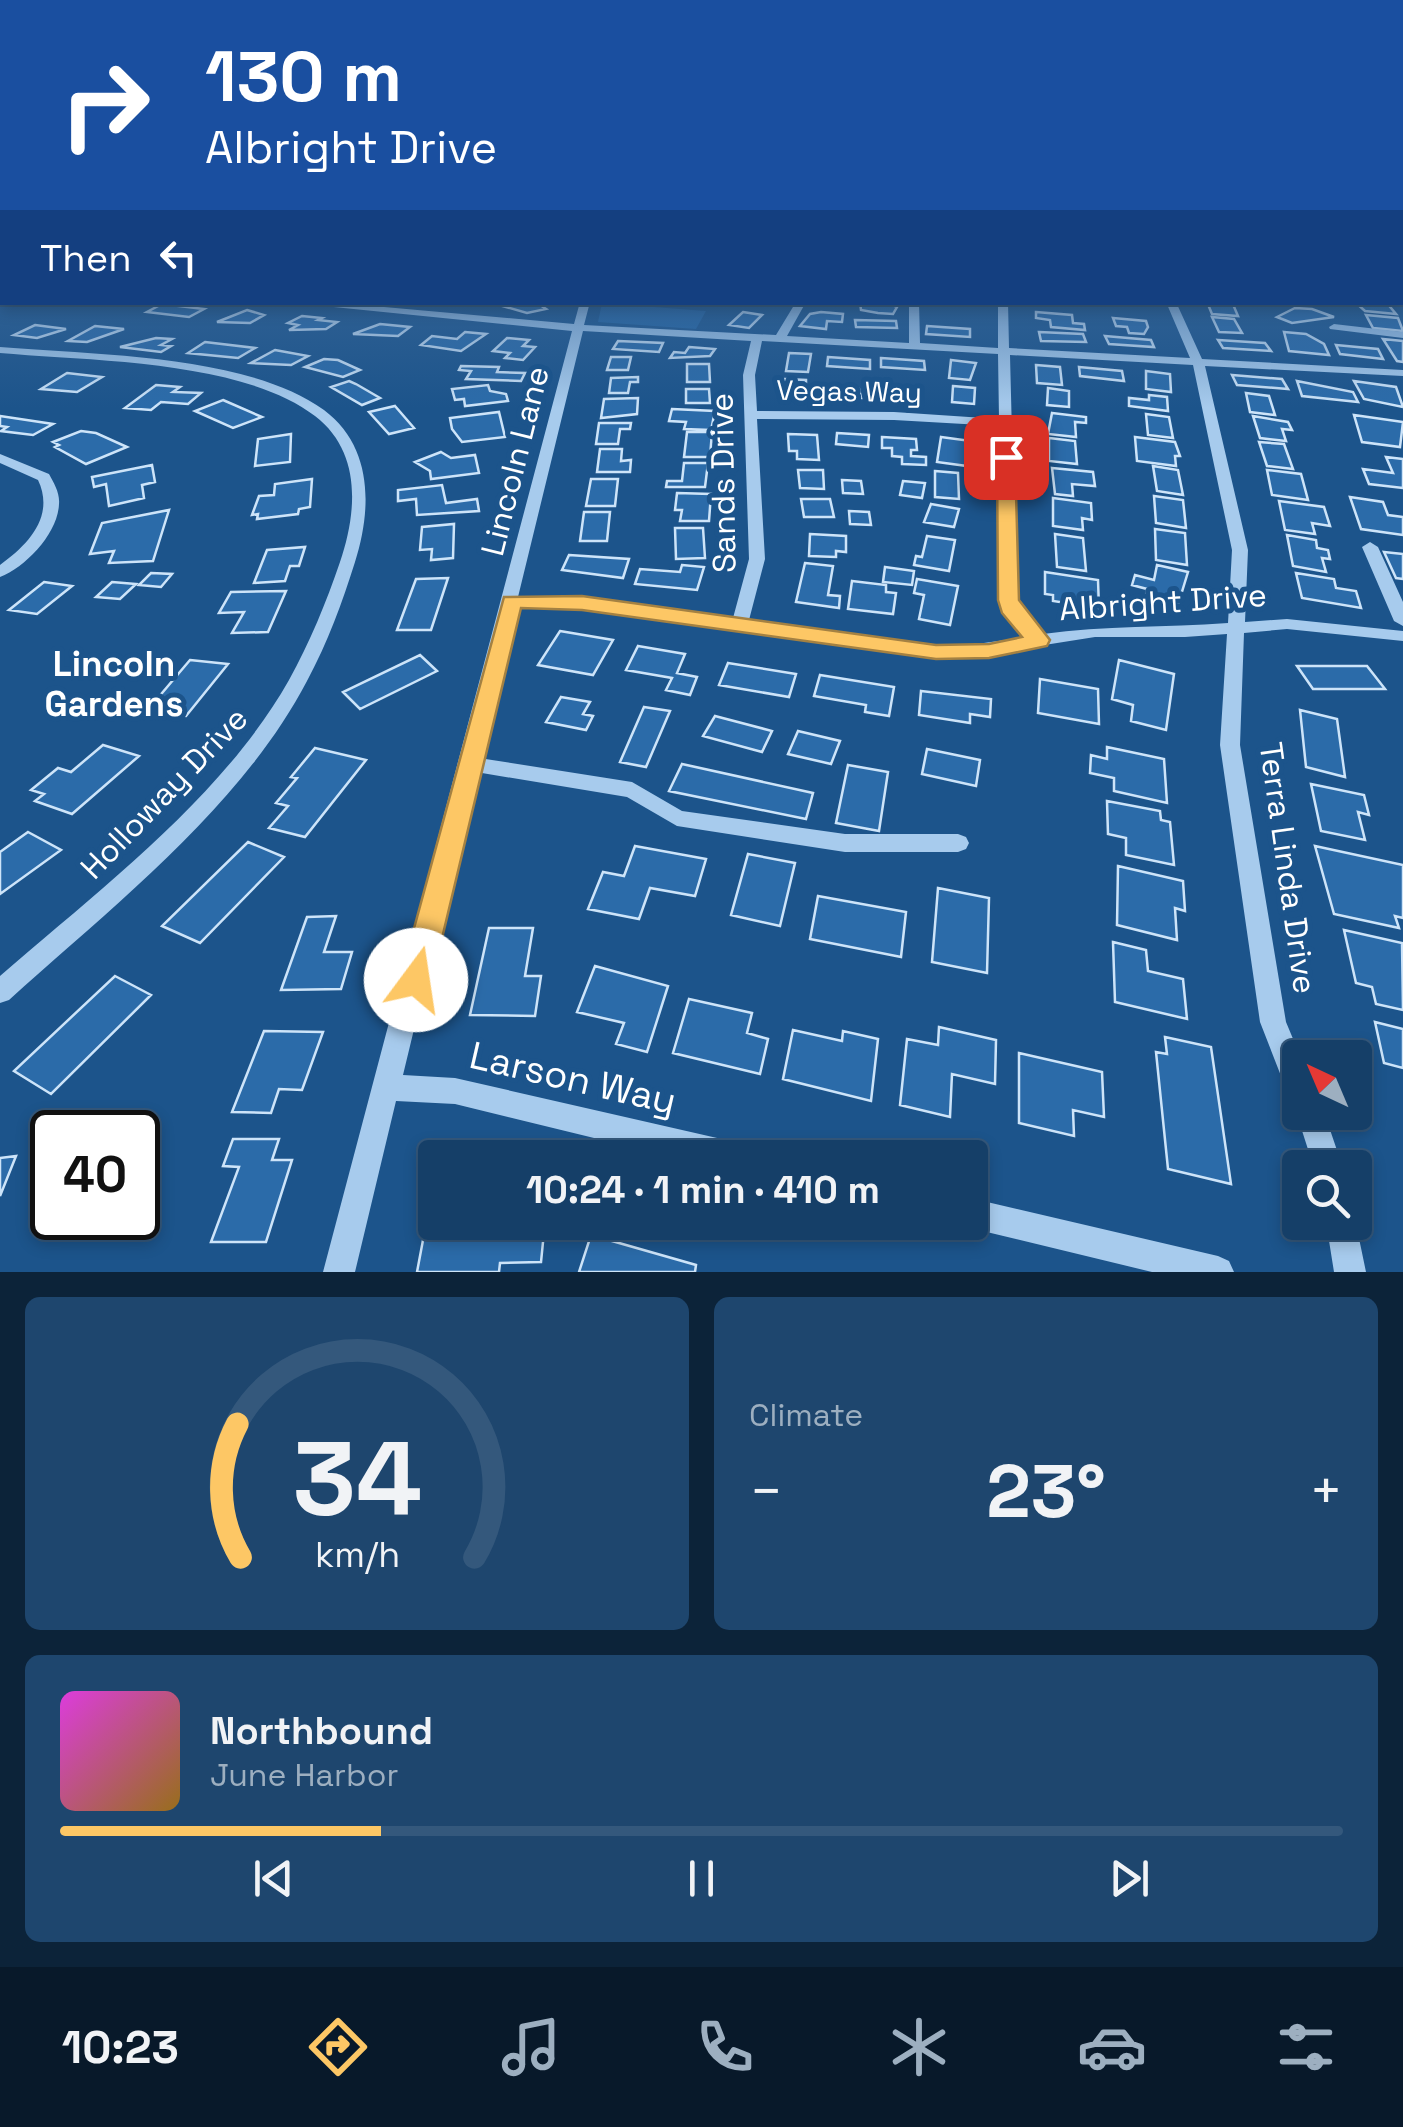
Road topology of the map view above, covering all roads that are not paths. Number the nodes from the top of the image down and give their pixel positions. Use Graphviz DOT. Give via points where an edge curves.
graph roads {
  1 [pos="329,305"];
  2 [pos="584,305"];
  3 [pos="799,305"];
  4 [pos="914,305"];
  5 [pos="1004,305"];
  6 [pos="1173,305"];
  7 [pos="1334,327"];
  8 [pos="578,328"];
  9 [pos="1403,335"];
  10 [pos="757,338"];
  11 [pos="779,340"];
  12 [pos="914,345"];
  13 [pos="1005,348"];
  14 [pos="0,350"];
  15 [pos="1197,359"];
  16 [pos="1401,375"];
  17 [pos="750,415"];
  18 [pos="1006,424"];
  19 [pos="0,458"];
  20 [pos="1370,548"];
  21 [pos="0,572"];
  22 [pos="512,602"];
  23 [pos="1403,622"];
  24 [pos="739,626"];
  25 [pos="1237,630"];
  26 [pos="1403,636"];
  27 [pos="1038,640"];
  28 [pos="471,764"];
  29 [pos="958,843"];
  30 [pos="0,992"];
  31 [pos="1282,1045"];
  32 [pos="388,1087"];
  33 [pos="663,1140"];
  34 [pos="988,1217"];
  35 [pos="1344,1240"];
  36 [pos="339,1272"];
  37 [pos="1218,1272"];
  38 [pos="1350,1272"];
  1 -- 8 [label="street"];
  2 -- 8 [label="street, Lincoln Lane"];
  3 -- 11 [label="street"];
  4 -- 12 [label="street"];
  5 -- 13 [label="street"];
  6 -- 15 [label="street, Terra Linda Drive"];
  7 -- 9 [label="street"];
  8 -- 10 [label="street"];
  8 -- 22 [label="street, Lincoln Lane"];
  10 -- 11 [label="street"];
  10 -- 17 [label="street, Sands Drive"];
  11 -- 12 [label="street"];
  12 -- 13 [label="street"];
  13 -- 15 [label="street"];
  13 -- 18 [label="street"];
  14 -- 30 [label="street, Holloway Drive" via="213,374 274,390 316,410 348,441 362,496 347,570 327,623 256,750 137,870"];
  15 -- 16 [label="street"];
  15 -- 25 [label="street, Terra Linda Drive" via="1240,550"];
  17 -- 18 [label="street, Vegas Way"];
  17 -- 24 [label="street, Sands Drive" via="757,558"];
  18 -- 27 [label="street" via="1008,600"];
  19 -- 21 [label="street" via="44,476 54,504 32,546"];
  20 -- 23 [label="street"];
  22 -- 24 [label="street, Albright Drive" via="582,603"];
  22 -- 28 [label="street, Lincoln Lane"];
  24 -- 27 [label="street, Albright Drive" via="936,652 989,651"];
  25 -- 26 [label="street, Albright Drive" via="1287,624"];
  25 -- 27 [label="street, Albright Drive" via="1095,632"];
  25 -- 31 [label="street, Terra Linda Drive" via="1232,760"];
  28 -- 29 [label="street" via="632,790 676,818 846,842"];
  28 -- 32 [label="street, Lincoln Lane"];
  32 -- 33 [label="street, Larson Way" via="466,1093"];
  32 -- 36 [label="street, Lincoln Lane"];
  34 -- 37 [label="street"];
  35 -- 38 [label="street"];
}
